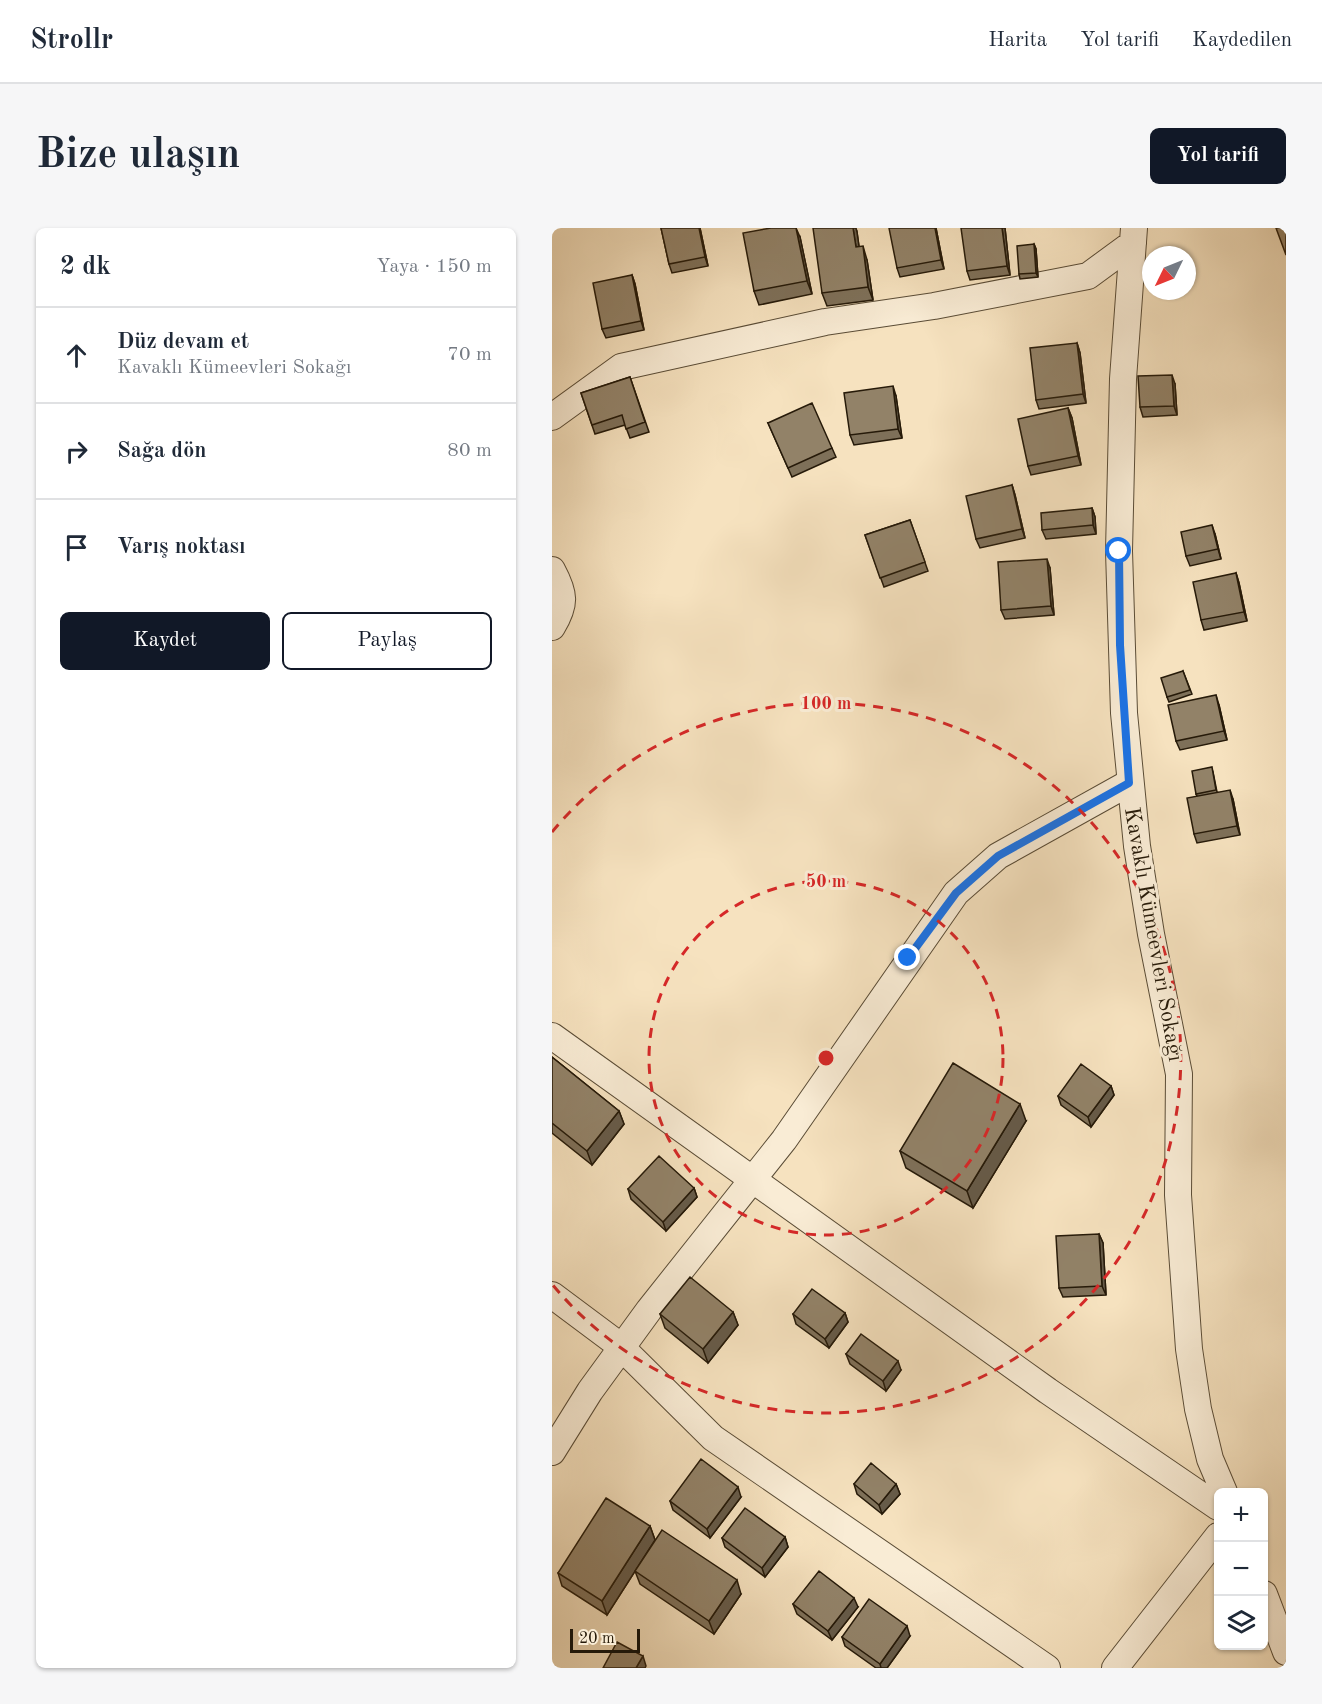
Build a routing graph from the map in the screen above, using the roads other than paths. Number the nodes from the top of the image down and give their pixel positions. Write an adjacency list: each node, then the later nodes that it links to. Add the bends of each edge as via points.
1 (1134, 235): 2 (street, via 1088,276 934,306 825,322 621,367); 5 (street, Kavaklı Kümeevleri Sokağı, via 1123,379 1119,551 1120,645)
2 (552, 417)
3 (552, 570): 4 (street, via 562,588 562,610)
4 (552, 627)
5 (1129, 783): 7 (street, via 998,856 956,893); 11 (street, Kavaklı Kümeevleri Sokağı, via 1151,934 1179,1074 1178,1195 1190,1349 1198,1409 1210,1459)
6 (552, 1036): 7 (street)
7 (754, 1178): 9 (street); 12 (street, via 1048,1391)
8 (552, 1295): 9 (street)
9 (622, 1348): 10 (street); 16 (street, via 713,1438)
10 (552, 1452)
11 (1222, 1488)
12 (1214, 1504)
13 (1214, 1541): 17 (street)
14 (1264, 1596): 15 (street)
15 (1286, 1652)
16 (1047, 1668)
17 (1114, 1668)

